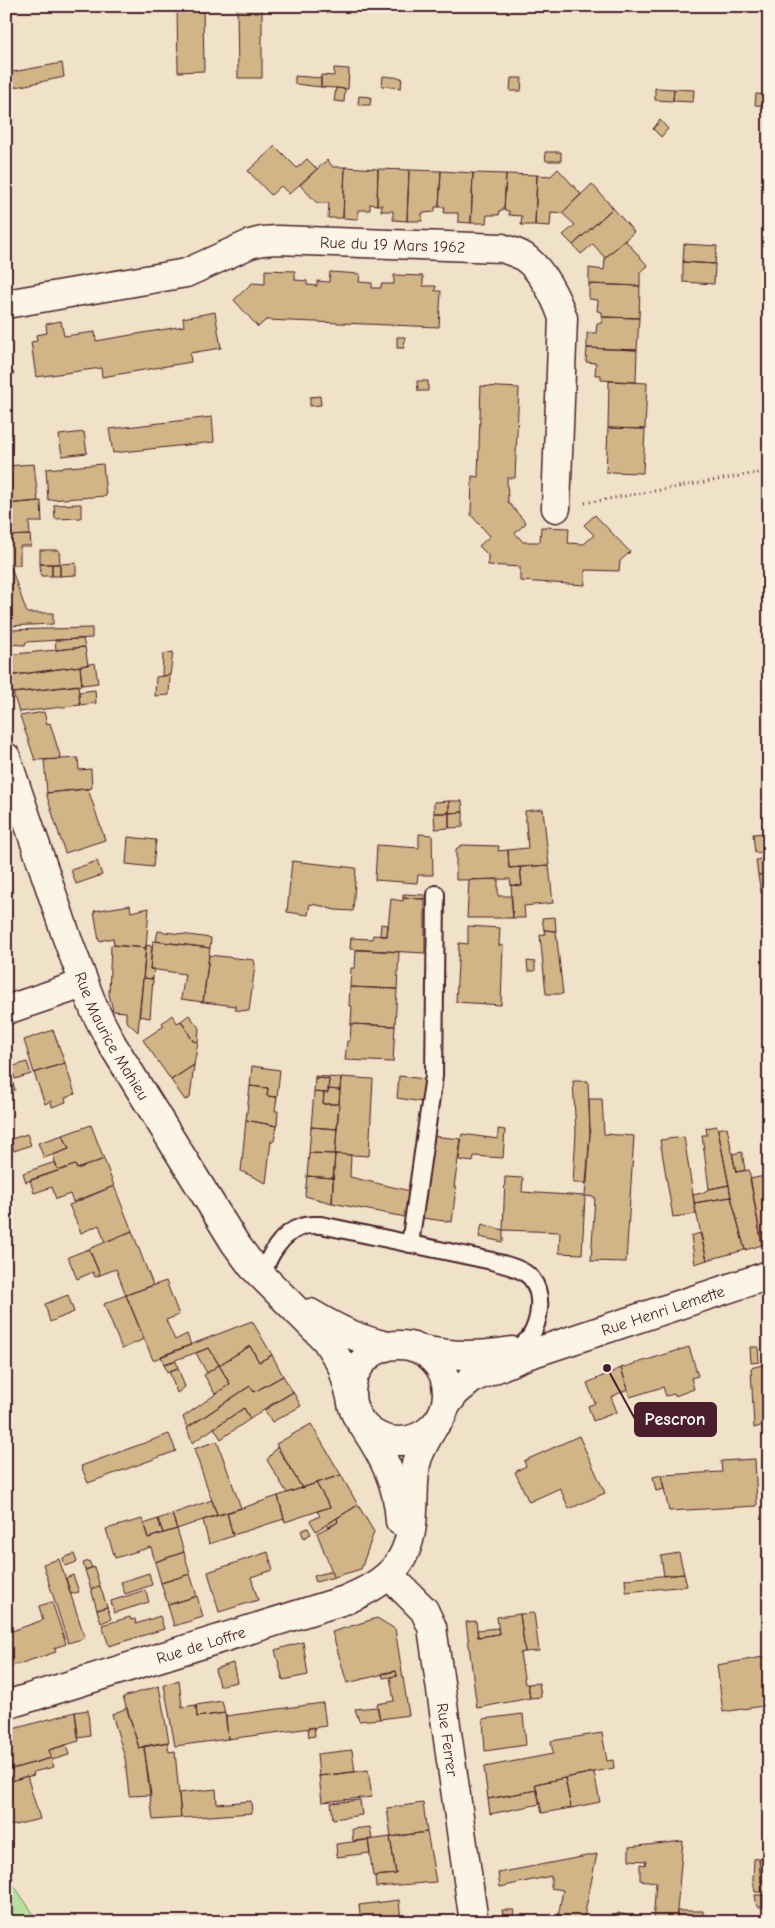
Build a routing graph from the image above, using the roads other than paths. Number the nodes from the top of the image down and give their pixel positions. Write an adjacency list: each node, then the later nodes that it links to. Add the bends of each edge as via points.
1 (6, 304): 2 (street, Rue du 19 Mars 1962, via 186,273 262,241 502,248 514,252 532,264 541,276 563,318)
2 (556, 508)
3 (6, 757): 5 (street, Rue Maurice Mahieu)
4 (436, 894): 7 (lane, via 434,1076)
5 (83, 984): 6 (street); 9 (street, Rue Maurice Mahieu, via 112,1044 225,1229)
6 (6, 1010)
7 (410, 1244): 9 (lane, via 321,1225 303,1226 291,1231 278,1244 265,1267); 13 (lane, via 492,1261 530,1277 537,1288 537,1322)
8 (769, 1275): 10 (street, Rue Henri Lemette)
9 (268, 1281): 11 (street, Rue Maurice Mahieu, via 343,1331); 14 (street, Rue Maurice Mahieu, via 331,1348 342,1366)
10 (557, 1344): 13 (street, Rue Henri Lemette); 15 (street, Rue Henri Lemette, via 473,1378 456,1392)
11 (387, 1346): 12 (street, via 405,1344); 14 (street, via 370,1354 357,1369)
12 (422, 1350): 13 (street, Rue Henri Lemette, via 457,1356); 15 (street, via 444,1373 448,1389)
13 (516, 1351)
14 (352, 1397): 16 (street)
15 (440, 1416): 16 (street, via 419,1436 402,1441 376,1435); 17 (street, Rue de Loffre, via 416,1462 411,1537)
16 (362, 1423): 17 (street, via 382,1453 397,1497 401,1538)
17 (389, 1575): 18 (street, Rue de Loffre, via 378,1585 345,1600); 19 (street, Rue Ferrer, via 424,1610 432,1627)
18 (6, 1705)
19 (474, 1922)

